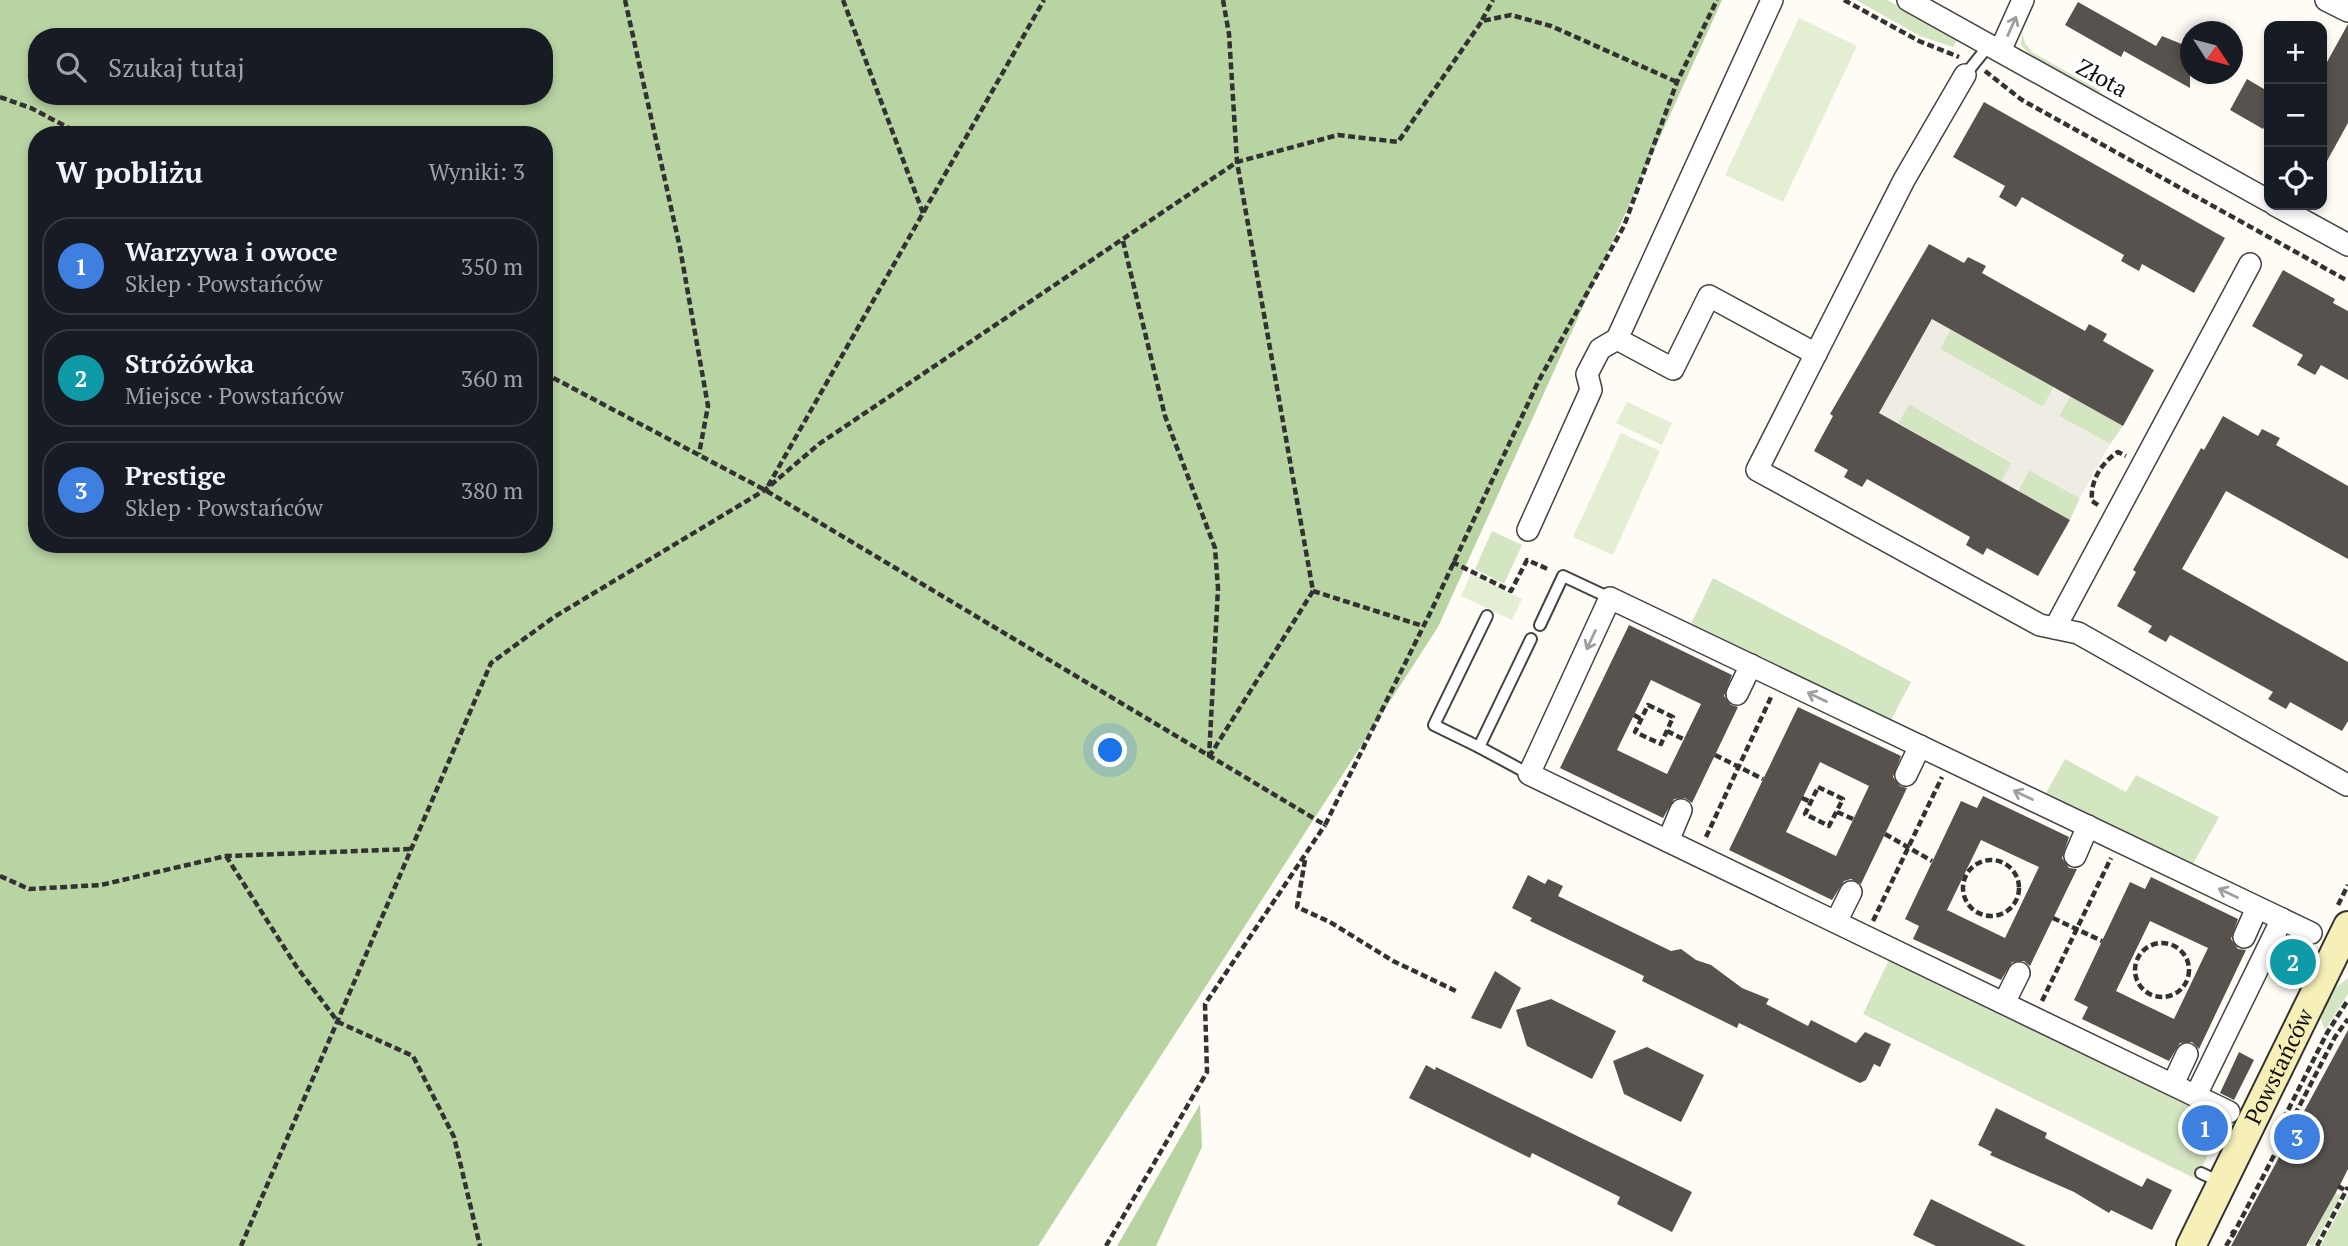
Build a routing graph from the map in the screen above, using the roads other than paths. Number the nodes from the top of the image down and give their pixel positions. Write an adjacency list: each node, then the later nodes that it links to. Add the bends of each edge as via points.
1 (1772, 0): 12 (street)
2 (1908, 0): 6 (street, Złota)
3 (2023, 0): 6 (street, one-way to 3)
4 (2326, 0): 5 (street)
5 (2348, 11)
6 (1994, 48): 7 (lane); 8 (street, Złota)
7 (1969, 69): 13 (street, via 1914,162)
8 (2264, 198)
9 (2285, 210): 10 (street)
10 (2348, 245)
11 (2250, 264): 18 (street)
12 (1617, 339): 13 (street, via 1673,369 1709,296); 14 (street, via 1600,349 1587,374 1591,390)
13 (1816, 354): 18 (street, via 1756,470 2040,625)
14 (1528, 530)
15 (1610, 597): 17 (lane, via 1563,576); 20 (street); 24 (street, one-way to 24)
16 (1487, 616): 23 (lane, via 1434,725)
17 (1540, 625)
18 (2055, 628): 26 (street, via 2078,633)
19 (1531, 639): 23 (lane)
20 (1751, 665): 21 (street); 22 (street, one-way to 20)
21 (1737, 694)
22 (1920, 746): 25 (street); 28 (street, one-way to 22)
23 (1479, 747): 24 (lane)
24 (1529, 774): 29 (street)
25 (1906, 775)
26 (2347, 785)
27 (1681, 810): 29 (street)
28 (2088, 826): 30 (street); 32 (street, one-way to 28)
29 (1668, 841): 34 (street)
30 (2075, 856)
31 (1851, 892): 34 (street)
32 (2258, 908): 33 (street); 35 (street)
33 (2282, 919): 36 (street); 41 (street)
34 (1836, 922): 38 (street)
35 (2244, 937)
36 (2333, 942): 42 (street, Powstańców)
37 (2019, 973): 38 (street)
38 (2004, 1003): 40 (street)
39 (2187, 1054): 40 (street)
40 (2173, 1084): 41 (street)
41 (2196, 1095): 42 (street)
42 (2240, 1117): 43 (street, Powstańców, via 2211,1178)
43 (2191, 1246)

